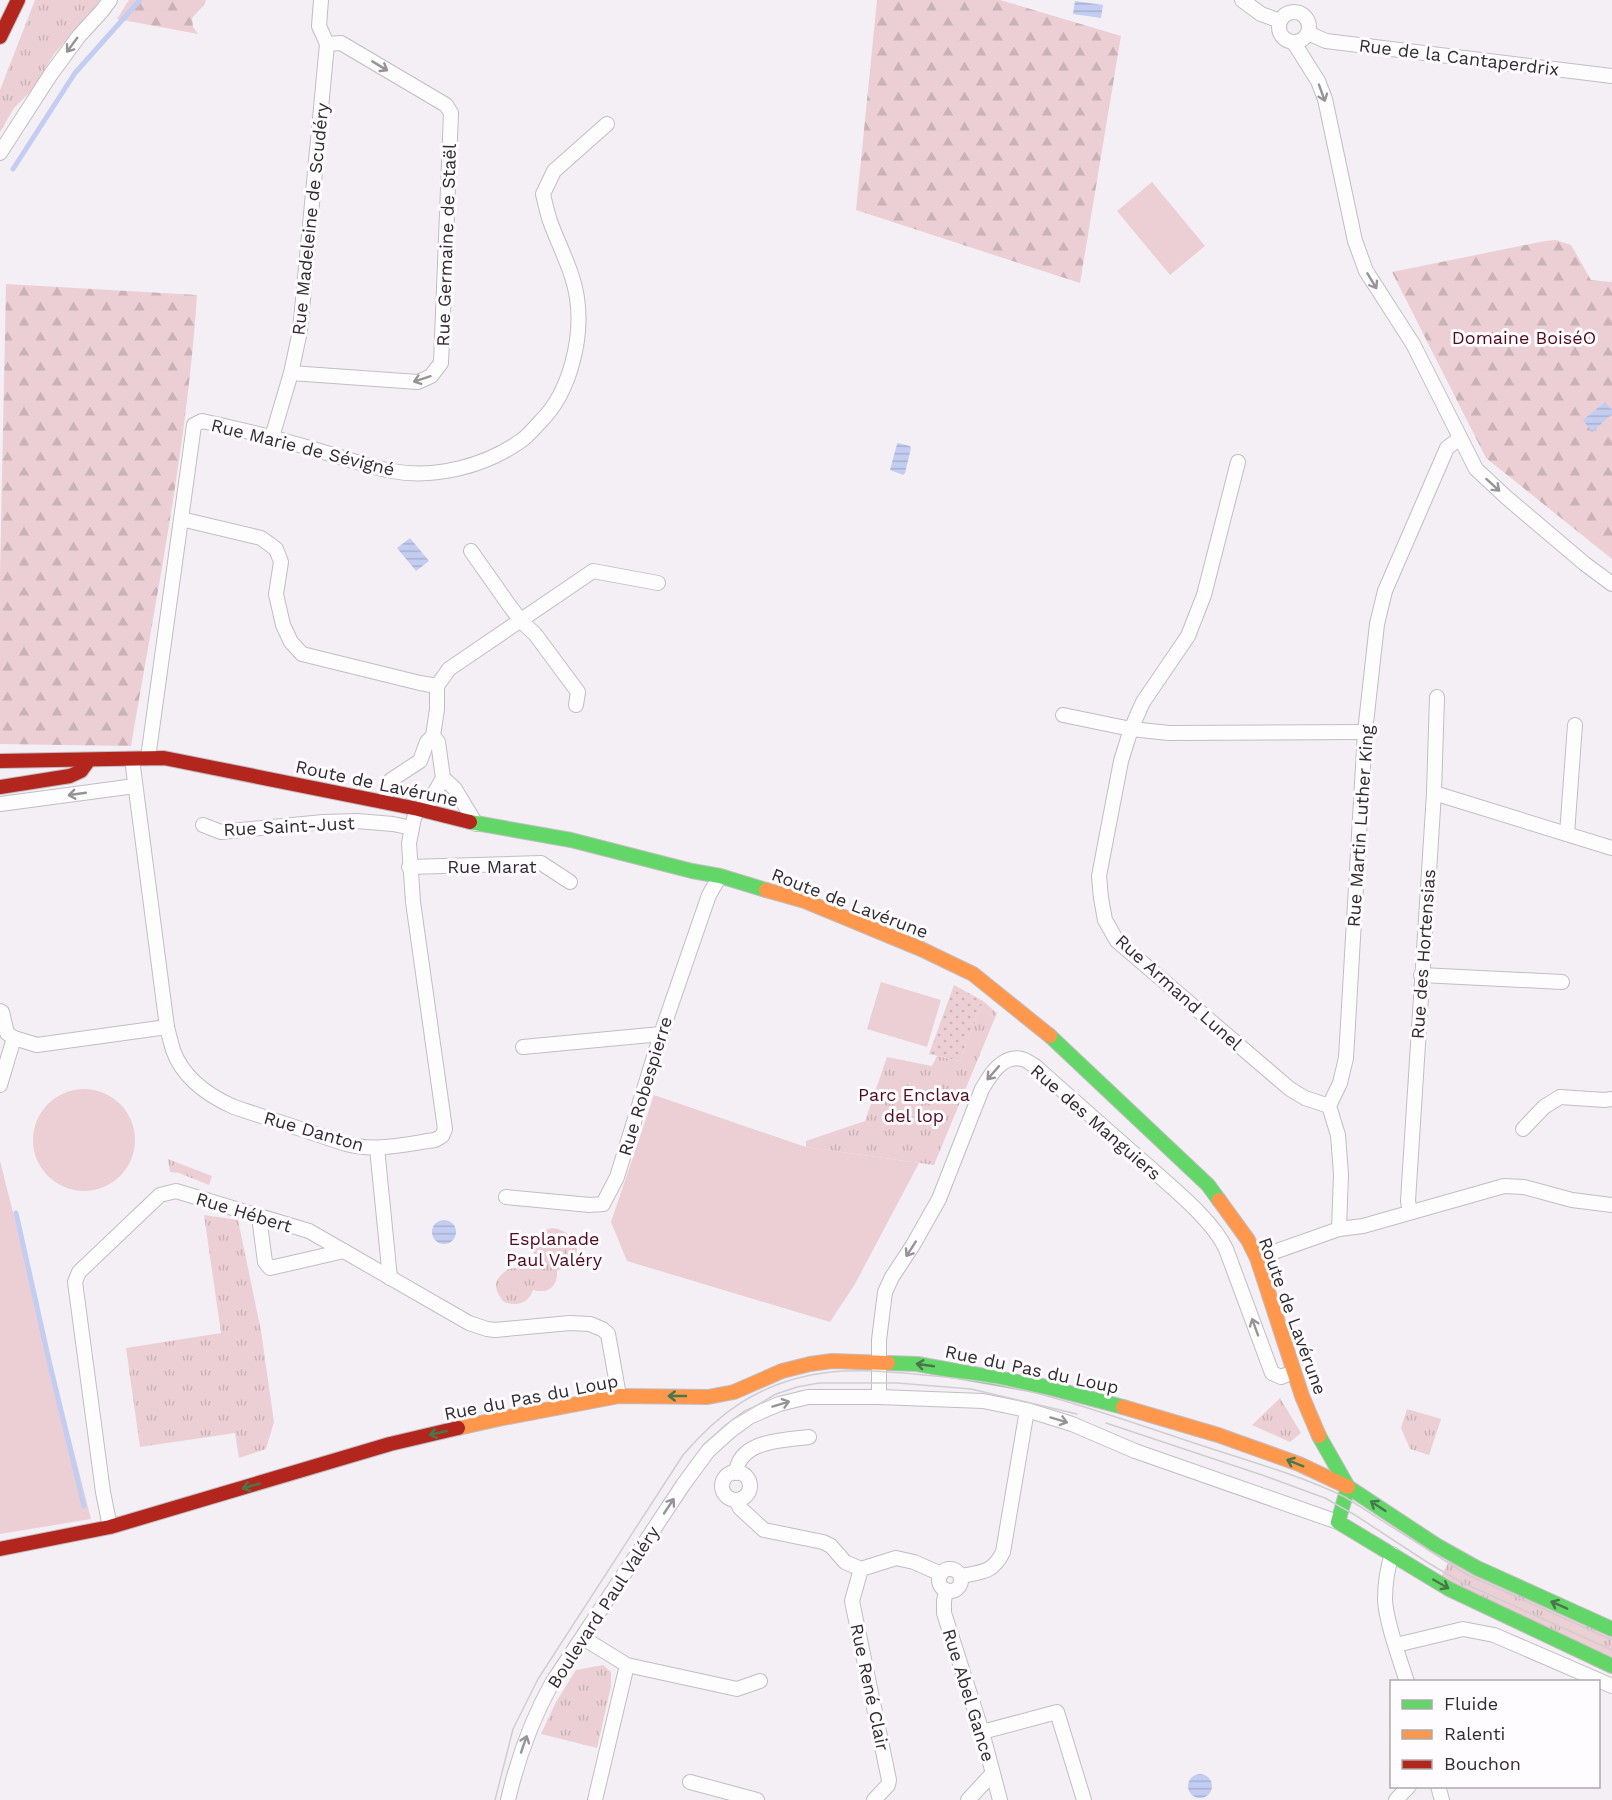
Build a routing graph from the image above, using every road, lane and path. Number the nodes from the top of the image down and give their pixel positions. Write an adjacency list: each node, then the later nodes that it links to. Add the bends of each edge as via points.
1 (18, 0): 8 (street)
2 (110, 0): 13 (street, one-way to 13, via 51,74)
3 (321, 0): 10 (street, Rue Madeleine de Scudéry, via 319,26)
4 (1242, 0): 6 (street, via 1261,14)
5 (1301, 6): 6 (street); 7 (street, via 1309,24)
6 (1280, 21): 9 (street, via 1281,36)
7 (1308, 33): 9 (street); 11 (street, Rue de la Cantaperdrix, via 1326,41)
8 (0, 37)
9 (1294, 43): 16 (street, one-way to 16, via 1325,99 1355,241 1366,271 1413,344)
10 (327, 44): 14 (street, Rue Madeleine de Scudéry, via 300,330); 14 (street, Rue Germaine de Staël, one-way to 14, via 341,43 446,105 451,113 441,363 431,376 418,382)
11 (1612, 76)
12 (607, 124): 15 (street, Rue Marie de Sévigné, via 554,171 543,194 570,271 577,298 578,327 568,377 558,401 522,439 475,463 416,473 392,471)
13 (0, 153)
14 (291, 373): 15 (street, Rue Madeleine de Scudéry)
15 (272, 437): 18 (street, Rue Marie de Sévigné, via 202,421 194,425)
16 (1460, 438): 21 (street, one-way to 21, via 1476,469 1486,479); 29 (street, Rue Martin Luther King, via 1447,448 1385,591 1377,624)
17 (1238, 462): 28 (street, Rue Armand Lunel, via 1204,595 1188,636 1143,702)
18 (182, 519): 23 (street, via 261,538 276,549 280,562 276,594 283,626 302,654); 31 (street, Rue Marie de Sévigné)
19 (471, 551): 22 (street)
20 (658, 584): 22 (street, via 593,571)
21 (1612, 585)
22 (521, 621): 23 (street, via 449,669); 25 (street, via 578,692)
23 (437, 686): 30 (street)
24 (1437, 697): 38 (street, Rue des Hortensias)
25 (576, 705)
26 (1063, 715): 28 (street)
27 (1575, 725): 45 (street)
28 (1131, 729): 29 (street, via 1169,734); 59 (street, Rue Armand Lunel, via 1099,876 1105,920 1117,941 1290,1089)
29 (1365, 732): 59 (street, Rue Martin Luther King, via 1346,1058)
30 (433, 736): 35 (street, via 438,742); 39 (street, via 420,761 391,780)
31 (148, 758): 32 (street, Route de Lavérune); 39 (street, Route de Lavérune)
32 (132, 759): 33 (street, Route de Lavérune); 36 (street, Rue Danton)
33 (88, 760): 34 (street, Route de Lavérune); 37 (street, via 81,771 70,776)
34 (0, 761)
35 (443, 778): 41 (street, via 429,803); 42 (street)
36 (135, 786): 40 (street, one-way to 40); 53 (street, Rue Danton)
37 (0, 787)
38 (1434, 792): 45 (street); 50 (street, Rue des Hortensias)
39 (385, 802): 41 (street, Route de Lavérune)
40 (0, 804)
41 (418, 809): 42 (street, Route de Lavérune); 44 (street, Rue Danton)
42 (476, 824): 48 (street, Route de Lavérune, via 571,840)
43 (203, 825): 44 (street, Rue Saint-Just, via 221,832 334,822)
44 (412, 828): 47 (street, Rue Danton)
45 (1567, 834): 46 (street)
46 (1612, 848)
47 (409, 867): 49 (street, Rue Marat, via 541,863); 61 (street, Rue Danton, via 445,1129 435,1140)
48 (720, 876): 54 (street, Rue Robespierre, via 709,895); 68 (street, Route de Lavérune, via 805,901 972,974 1064,1047 1208,1185)
49 (570, 882)
50 (1421, 975): 51 (street); 64 (street, Rue des Hortensias)
51 (1562, 982)
52 (0, 1011): 55 (street, via 7,1033)
53 (167, 1027): 55 (street, via 37,1045); 61 (street, Rue Danton, via 174,1052 188,1075 223,1102 346,1144)
54 (661, 1034): 56 (street); 62 (street, Rue Robespierre, via 617,1177 603,1204)
55 (14, 1038): 57 (street)
56 (523, 1047)
57 (0, 1085)
58 (1612, 1099): 60 (street, via 1560,1097)
59 (1329, 1106): 66 (street, via 1338,1135)
60 (1523, 1129)
61 (377, 1148): 69 (street)
62 (506, 1197)
63 (1612, 1205): 64 (street, via 1572,1200 1524,1186 1504,1186)
64 (1410, 1212): 66 (street)
65 (259, 1217): 67 (street, Rue Hébert, via 309,1231); 67 (street, via 265,1262 270,1268); 80 (street, Rue Hébert, via 176,1191 167,1192 79,1272 75,1282)
66 (1339, 1229): 68 (street)
67 (344, 1251): 69 (street, Rue Hébert)
68 (1257, 1258): 71 (street, Route de Lavérune)
69 (390, 1278): 72 (street, Rue Hébert, via 469,1323 487,1329 570,1323 602,1329 608,1334)
70 (879, 1362): 71 (street, Rue des Manguiers, one-way to 70, via 1272,1373 1226,1249 1212,1228 1035,1066 1013,1058 991,1073 982,1089 939,1198 885,1292); 72 (street, Rue du Pas du Loup, one-way to 72, via 810,1364 734,1392 708,1396); 73 (street, Rue des Manguiers); 77 (street, Rue du Pas du Loup, one-way to 70, via 1229,1438 1119,1406 984,1375)
71 (1287, 1375): 77 (street, Route de Lavérune)
72 (619, 1396): 80 (street, Rue du Pas du Loup, one-way to 80, via 390,1444)
73 (879, 1397): 74 (street, via 983,1401); 88 (street, Boulevard Paul Valéry, one-way to 73, via 693,1472 730,1431 762,1410 807,1397)
74 (1027, 1410): 79 (street, one-way to 79); 85 (street, via 1003,1552 998,1563 988,1570)
75 (808, 1437): 76 (street, via 766,1443 748,1451)
76 (736, 1473): 78 (street, via 747,1478 750,1486 747,1495); 78 (street, via 727,1476 722,1484 724,1493)
77 (1348, 1487): 79 (street); 81 (street, Route de Lavérune, one-way to 77)
78 (736, 1500): 83 (street, via 764,1530 823,1542 845,1562)
79 (1338, 1522): 81 (street, Route de Lavérune)
80 (110, 1527): 82 (street, Rue du Pas du Loup)
81 (1400, 1539): 87 (street, Route de Lavérune, one-way to 81, via 1477,1568 1436,1545); 89 (street, via 1388,1566 1385,1601); 91 (street, Route de Lavérune, one-way to 91, via 1449,1589)
82 (0, 1548)
83 (861, 1569): 84 (street, via 896,1558); 102 (street, Rue René Clair, via 852,1601 889,1780)
84 (941, 1574): 85 (street, via 954,1569); 86 (street, Rue Abel Gance, via 940,1583)
85 (961, 1576): 86 (street, via 960,1586)
86 (946, 1590): 95 (street, Rue Abel Gance, via 944,1613)
87 (1612, 1629)
88 (583, 1638): 90 (street); 99 (street, Boulevard Paul Valéry, one-way to 88, via 531,1722)
89 (1396, 1645): 92 (street); 93 (street, via 1463,1629 1494,1635)
90 (627, 1665): 94 (street, via 737,1689); 100 (street)
91 (1612, 1665)
92 (1406, 1680)
93 (1598, 1680)
94 (760, 1681)
95 (982, 1732): 96 (street, Rue Abel Gance); 105 (street, via 1057,1712)
96 (992, 1774): 103 (street); 104 (street, Rue Abel Gance)
97 (690, 1782): 101 (street)
98 (1407, 1788): 106 (street)
99 (508, 1800)
100 (595, 1800)
101 (757, 1800)
102 (874, 1800)
103 (968, 1800)
104 (1000, 1800)
105 (1084, 1800)
106 (1396, 1800)

